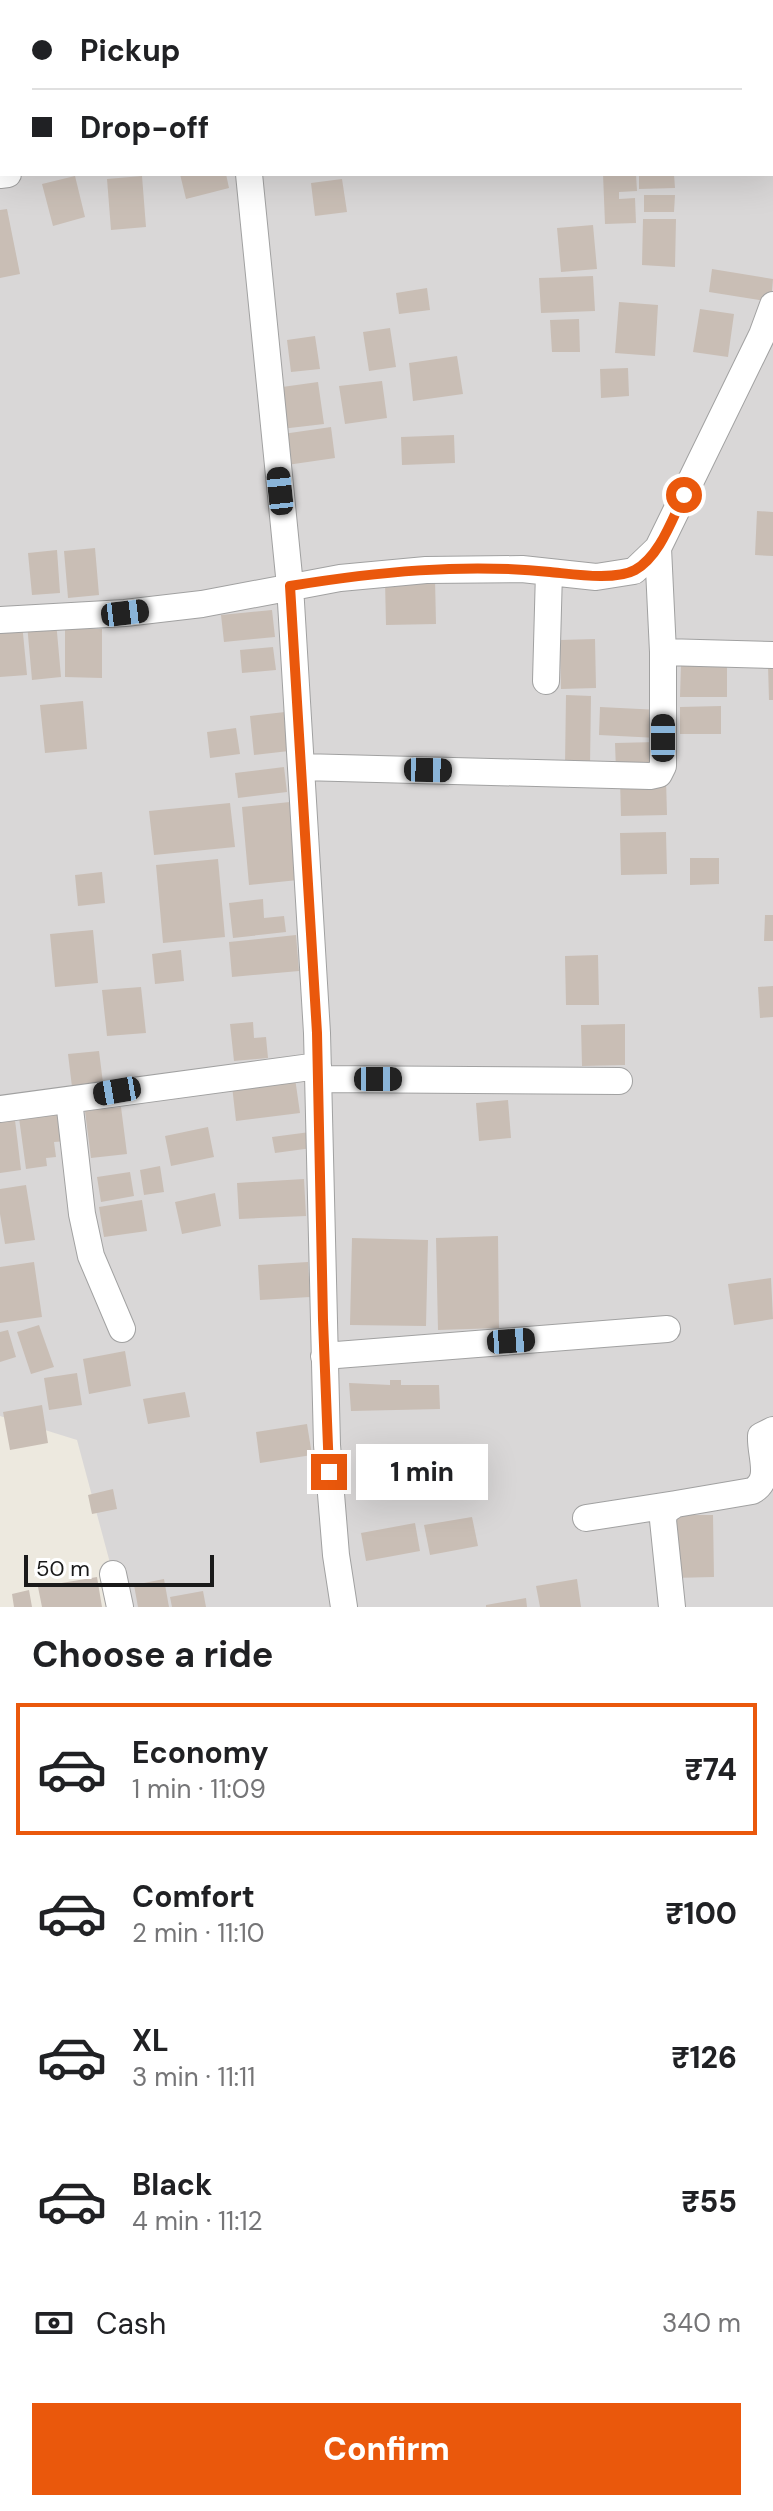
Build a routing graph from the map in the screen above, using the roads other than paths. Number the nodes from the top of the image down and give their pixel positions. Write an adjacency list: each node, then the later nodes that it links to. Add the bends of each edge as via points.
1 (249, 176): 5 (street)
2 (773, 305): 3 (street)
3 (658, 548): 4 (street, via 634,571 596,577); 7 (street)
4 (549, 572): 5 (street, via 426,570); 9 (street)
5 (290, 586): 6 (street, via 202,604); 10 (street)
6 (0, 620)
7 (663, 652): 8 (street); 10 (street, via 659,774)
8 (773, 655)
9 (546, 681)
10 (301, 767): 11 (street)
11 (318, 1072): 12 (street); 13 (street, via 193,1081); 17 (street)
12 (619, 1081)
13 (69, 1100): 14 (street); 15 (street, via 91,1256)
14 (0, 1109)
15 (122, 1329)
16 (667, 1329): 17 (street)
17 (324, 1356): 23 (street, via 328,1461)
18 (773, 1430): 19 (street, via 761,1436 766,1476 761,1488)
19 (676, 1504): 20 (street); 24 (street, via 665,1511 663,1520)
20 (586, 1518)
21 (113, 1574): 22 (street)
22 (120, 1607)
23 (344, 1607)
24 (672, 1607)

